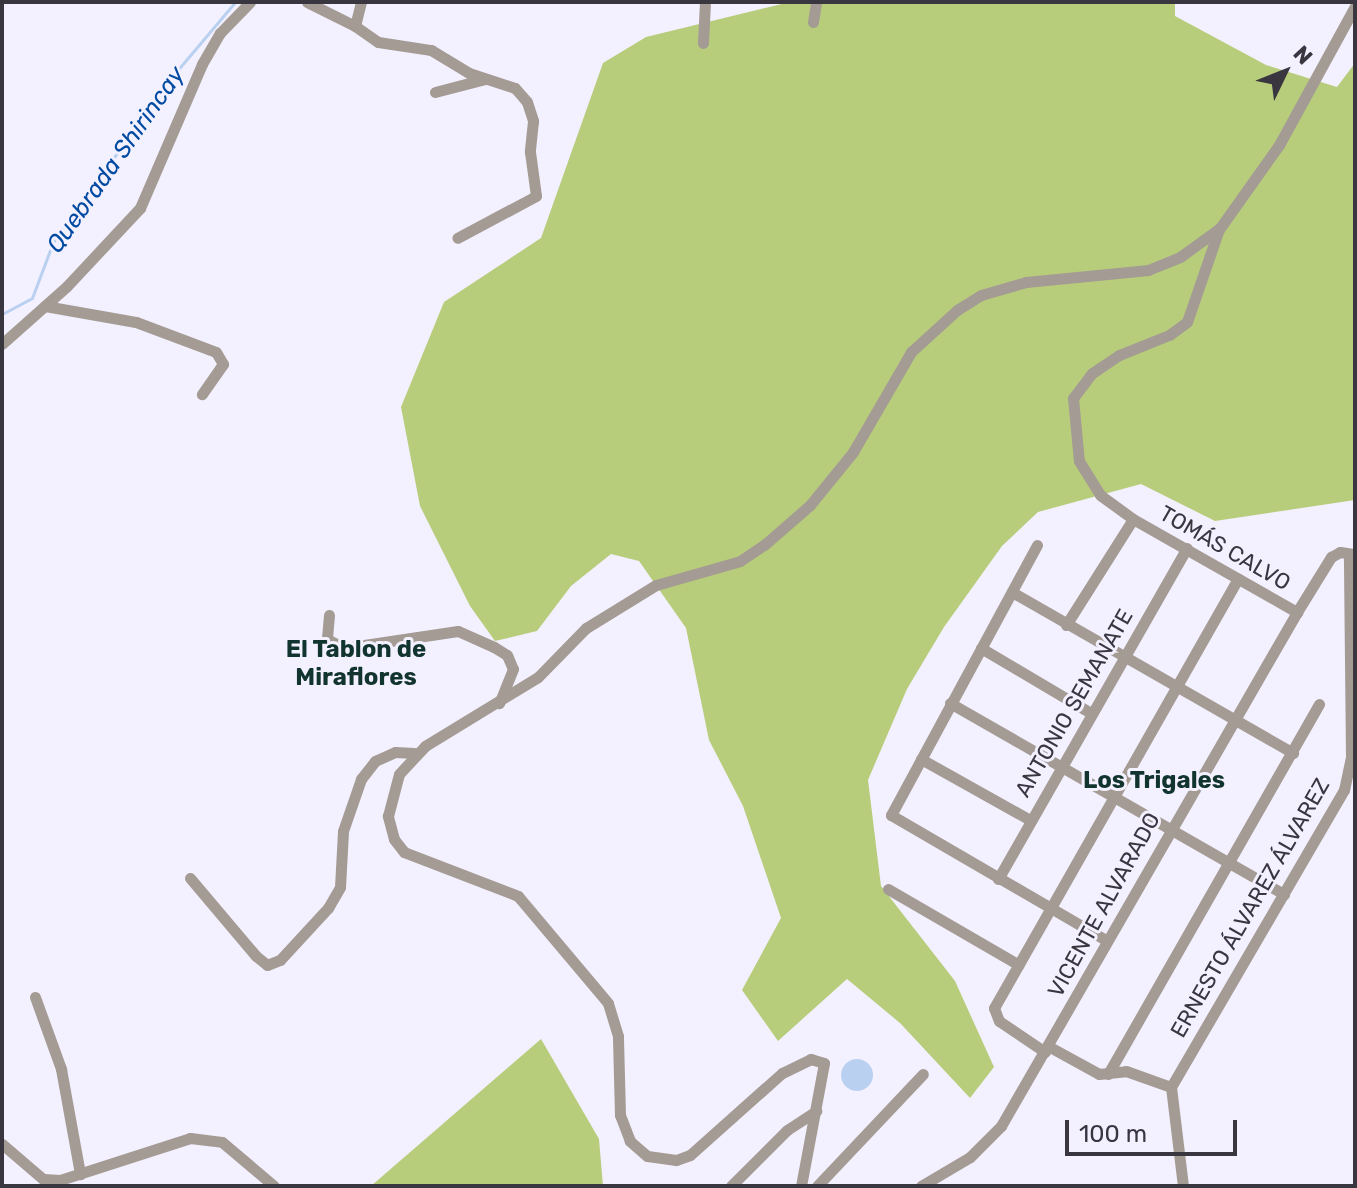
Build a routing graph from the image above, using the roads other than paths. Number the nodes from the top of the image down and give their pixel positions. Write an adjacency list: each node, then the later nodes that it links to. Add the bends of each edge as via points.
1 (250, 2): 14 (street, via 220,33 202,64 140,208)
2 (307, 2): 8 (street)
3 (361, 2): 8 (street)
4 (705, 2): 9 (street)
5 (816, 2): 7 (street)
6 (1355, 6): 12 (street, via 1279,145)
7 (813, 22)
8 (355, 26): 10 (street, via 378,42 419,45)
9 (703, 43)
10 (485, 78): 11 (street); 13 (street, via 515,88 527,102 538,188 526,203)
11 (435, 92)
12 (1220, 228): 17 (street, TOMÁS CALVO, via 1187,322 1119,355 1092,373 1073,398 1079,461 1100,495); 33 (street, via 1180,257 1148,270 1026,282 981,295 957,310 911,352 853,452 792,521 740,561 656,585 586,628 538,677)
13 (457, 238)
14 (45, 306): 15 (street); 16 (street, via 136,322 216,352 223,364)
15 (2, 344)
16 (202, 394)
17 (1133, 519): 19 (street, TOMÁS CALVO); 26 (street)
18 (1037, 545): 22 (street)
19 (1187, 548): 21 (street, TOMÁS CALVO); 28 (street, ANTONIO SEMANATE)
20 (1352, 554): 23 (street, VICENTE ALVARADO, via 1331,557); 25 (street, ERNESTO ÁLVAREZ ÁLVAREZ)
21 (1238, 579): 23 (street, TOMÁS CALVO); 30 (street)
22 (1012, 592): 26 (street); 27 (street)
23 (1297, 612): 35 (street, VICENTE ALVARADO)
24 (329, 615): 33 (street, via 327,639 344,648 458,631 494,647 507,655 513,669)
25 (1354, 620): 29 (street, ERNESTO ÁLVAREZ ÁLVAREZ)
26 (1066, 625): 28 (street)
27 (981, 648): 31 (street); 34 (street)
28 (1121, 658): 30 (street); 34 (street, ANTONIO SEMANATE)
29 (1352, 681): 38 (street, ERNESTO ÁLVAREZ ÁLVAREZ)
30 (1176, 690): 35 (street); 41 (street)
31 (950, 703): 39 (street); 40 (street)
32 (1319, 704): 37 (street)
33 (497, 707): 36 (street)
34 (1091, 713): 40 (street, ANTONIO SEMANATE)
35 (1234, 721): 37 (street); 43 (street, VICENTE ALVARADO)
36 (414, 753): 45 (street, via 395,752 375,761 361,779 343,831 340,887 328,908 280,960 267,965 256,956); 57 (street, via 391,794 394,839 414,859 518,896 596,987 608,1003 618,1036 620,1115 630,1141 647,1156 676,1160 690,1155 782,1073 811,1059 826,1069)
37 (1293, 753): 44 (street)
38 (1353, 756): 48 (street, ERNESTO ÁLVAREZ ÁLVAREZ, via 1344,790)
39 (921, 759): 42 (street); 46 (street, via 891,815)
40 (1060, 767): 41 (street); 42 (street, ANTONIO SEMANATE)
41 (1116, 797): 43 (street); 49 (street)
42 (1030, 820): 46 (street, ANTONIO SEMANATE)
43 (1170, 830): 44 (street); 50 (street, VICENTE ALVARADO)
44 (1229, 864): 48 (street); 55 (street)
45 (190, 878)
46 (998, 879): 49 (street)
47 (888, 889): 51 (street)
48 (1284, 894): 56 (street, ERNESTO ÁLVAREZ ÁLVAREZ)
49 (1050, 910): 50 (street); 51 (street)
50 (1106, 940): 53 (street, VICENTE ALVARADO)
51 (1019, 965): 53 (street, via 993,1015)
52 (35, 997): 61 (street, via 61,1069)
53 (1046, 1049): 55 (street); 67 (street, VICENTE ALVARADO, via 1001,1126 970,1157)
54 (923, 1074): 66 (street)
55 (1108, 1074): 56 (street, via 1126,1071)
56 (1171, 1087): 68 (street)
57 (816, 1111): 58 (street); 60 (street)
58 (787, 1130): 60 (street, via 799,1132); 64 (street)
59 (2, 1144): 62 (street)
60 (807, 1144): 65 (street)
61 (80, 1174): 62 (street); 63 (street, via 190,1138 222,1142)
62 (40, 1183)
63 (274, 1186)
64 (731, 1186)
65 (801, 1186)
66 (817, 1186)
67 (921, 1186)
68 (1183, 1186)

